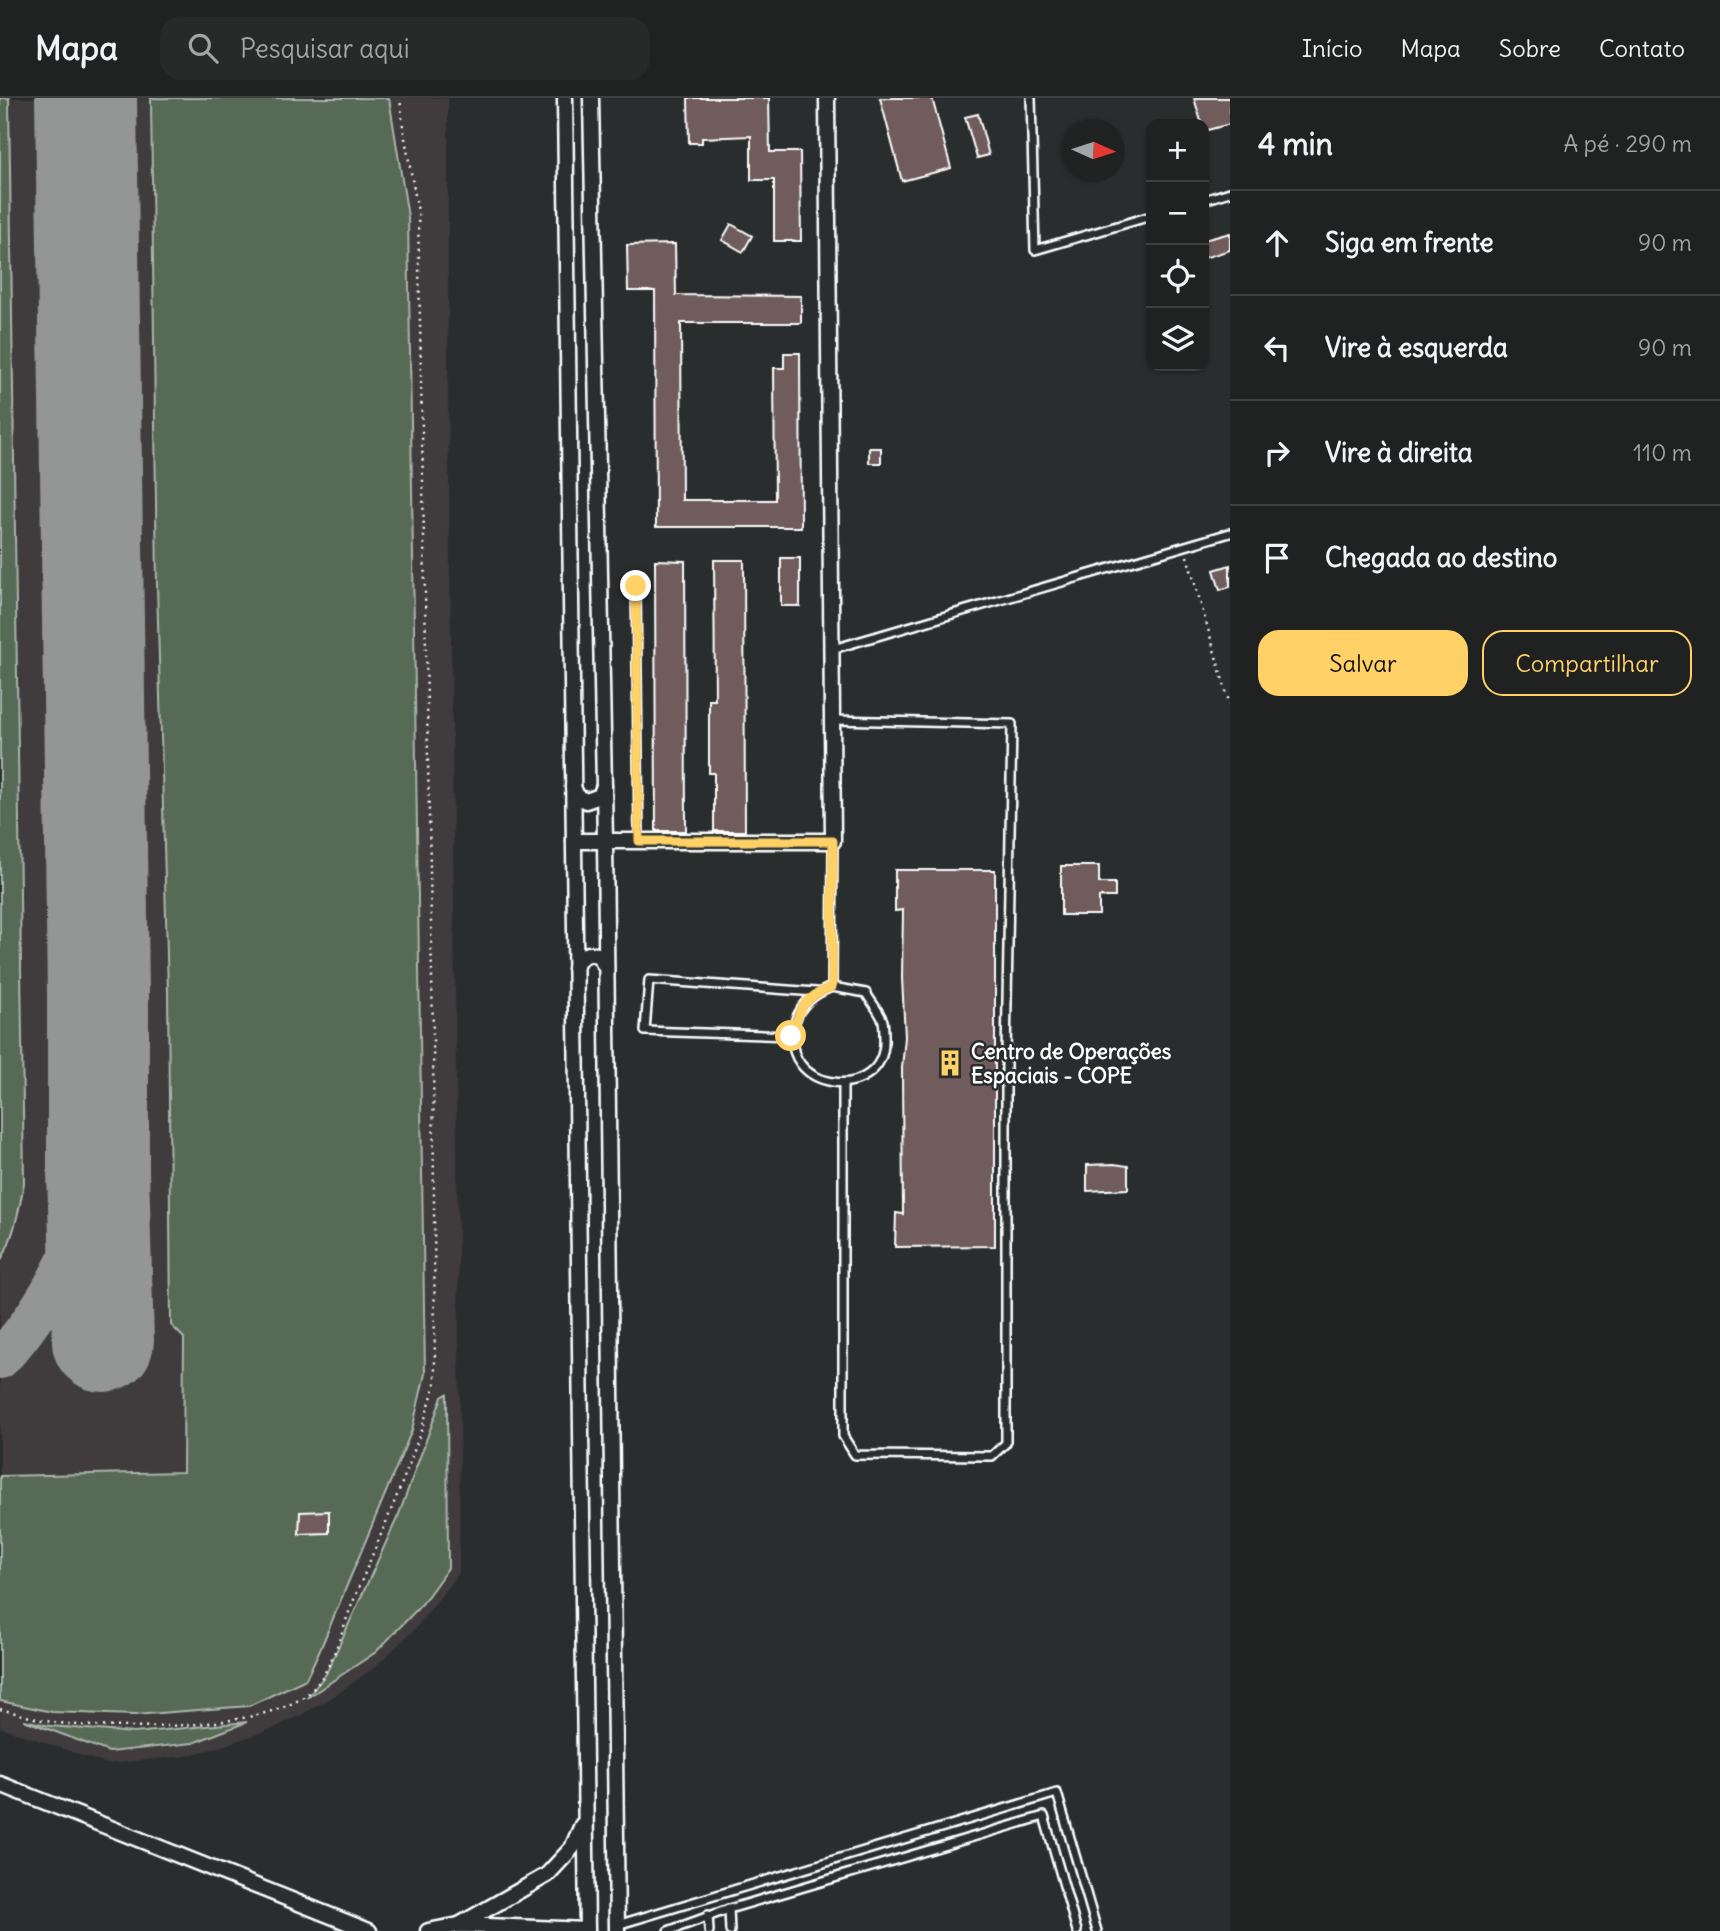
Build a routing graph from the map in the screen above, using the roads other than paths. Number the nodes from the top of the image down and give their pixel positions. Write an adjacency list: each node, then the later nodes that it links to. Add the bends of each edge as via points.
1 (565, 98): 13 (street)
2 (592, 98): 12 (street)
3 (827, 98): 10 (street)
4 (1031, 98): 7 (lane, via 1035,250)
5 (1230, 192): 6 (lane)
6 (1209, 198)
7 (1146, 217)
8 (1230, 533): 10 (lane)
9 (636, 586): 16 (lane)
10 (833, 649): 11 (street)
11 (833, 720): 17 (street); 23 (lane, via 1012,724 1006,1443 992,1457 855,1455 843,1436)
12 (604, 786): 13 (street, via 600,796 586,801); 15 (street)
13 (573, 787): 14 (street)
14 (574, 841): 15 (street); 19 (street)
15 (605, 841): 16 (street); 18 (street)
16 (639, 841): 17 (street)
17 (833, 841): 20 (lane)
18 (606, 967): 19 (street, via 598,955 588,954); 29 (street)
19 (575, 968): 25 (street)
20 (832, 987): 21 (lane); 23 (lane, via 866,993 883,1021 885,1052 869,1075)
21 (816, 992): 22 (lane, via 798,1013); 22 (lane, via 649,980 645,1031)
22 (791, 1036): 23 (lane, via 800,1064 820,1080)
23 (843, 1083)
24 (0, 1784): 31 (street)
25 (585, 1817): 28 (street, via 572,1848 547,1875); 30 (street)
26 (729, 1909): 27 (lane); 35 (lane); 36 (lane, via 1044,1816)
27 (708, 1915): 33 (lane); 34 (lane)
28 (458, 1925): 30 (street); 32 (street)
29 (617, 1928): 37 (lane, via 1057,1793)
30 (587, 1930)
31 (369, 1931)
32 (428, 1931)
33 (668, 1931)
34 (709, 1931)
35 (730, 1931)
36 (1077, 1931)
37 (1097, 1931)

